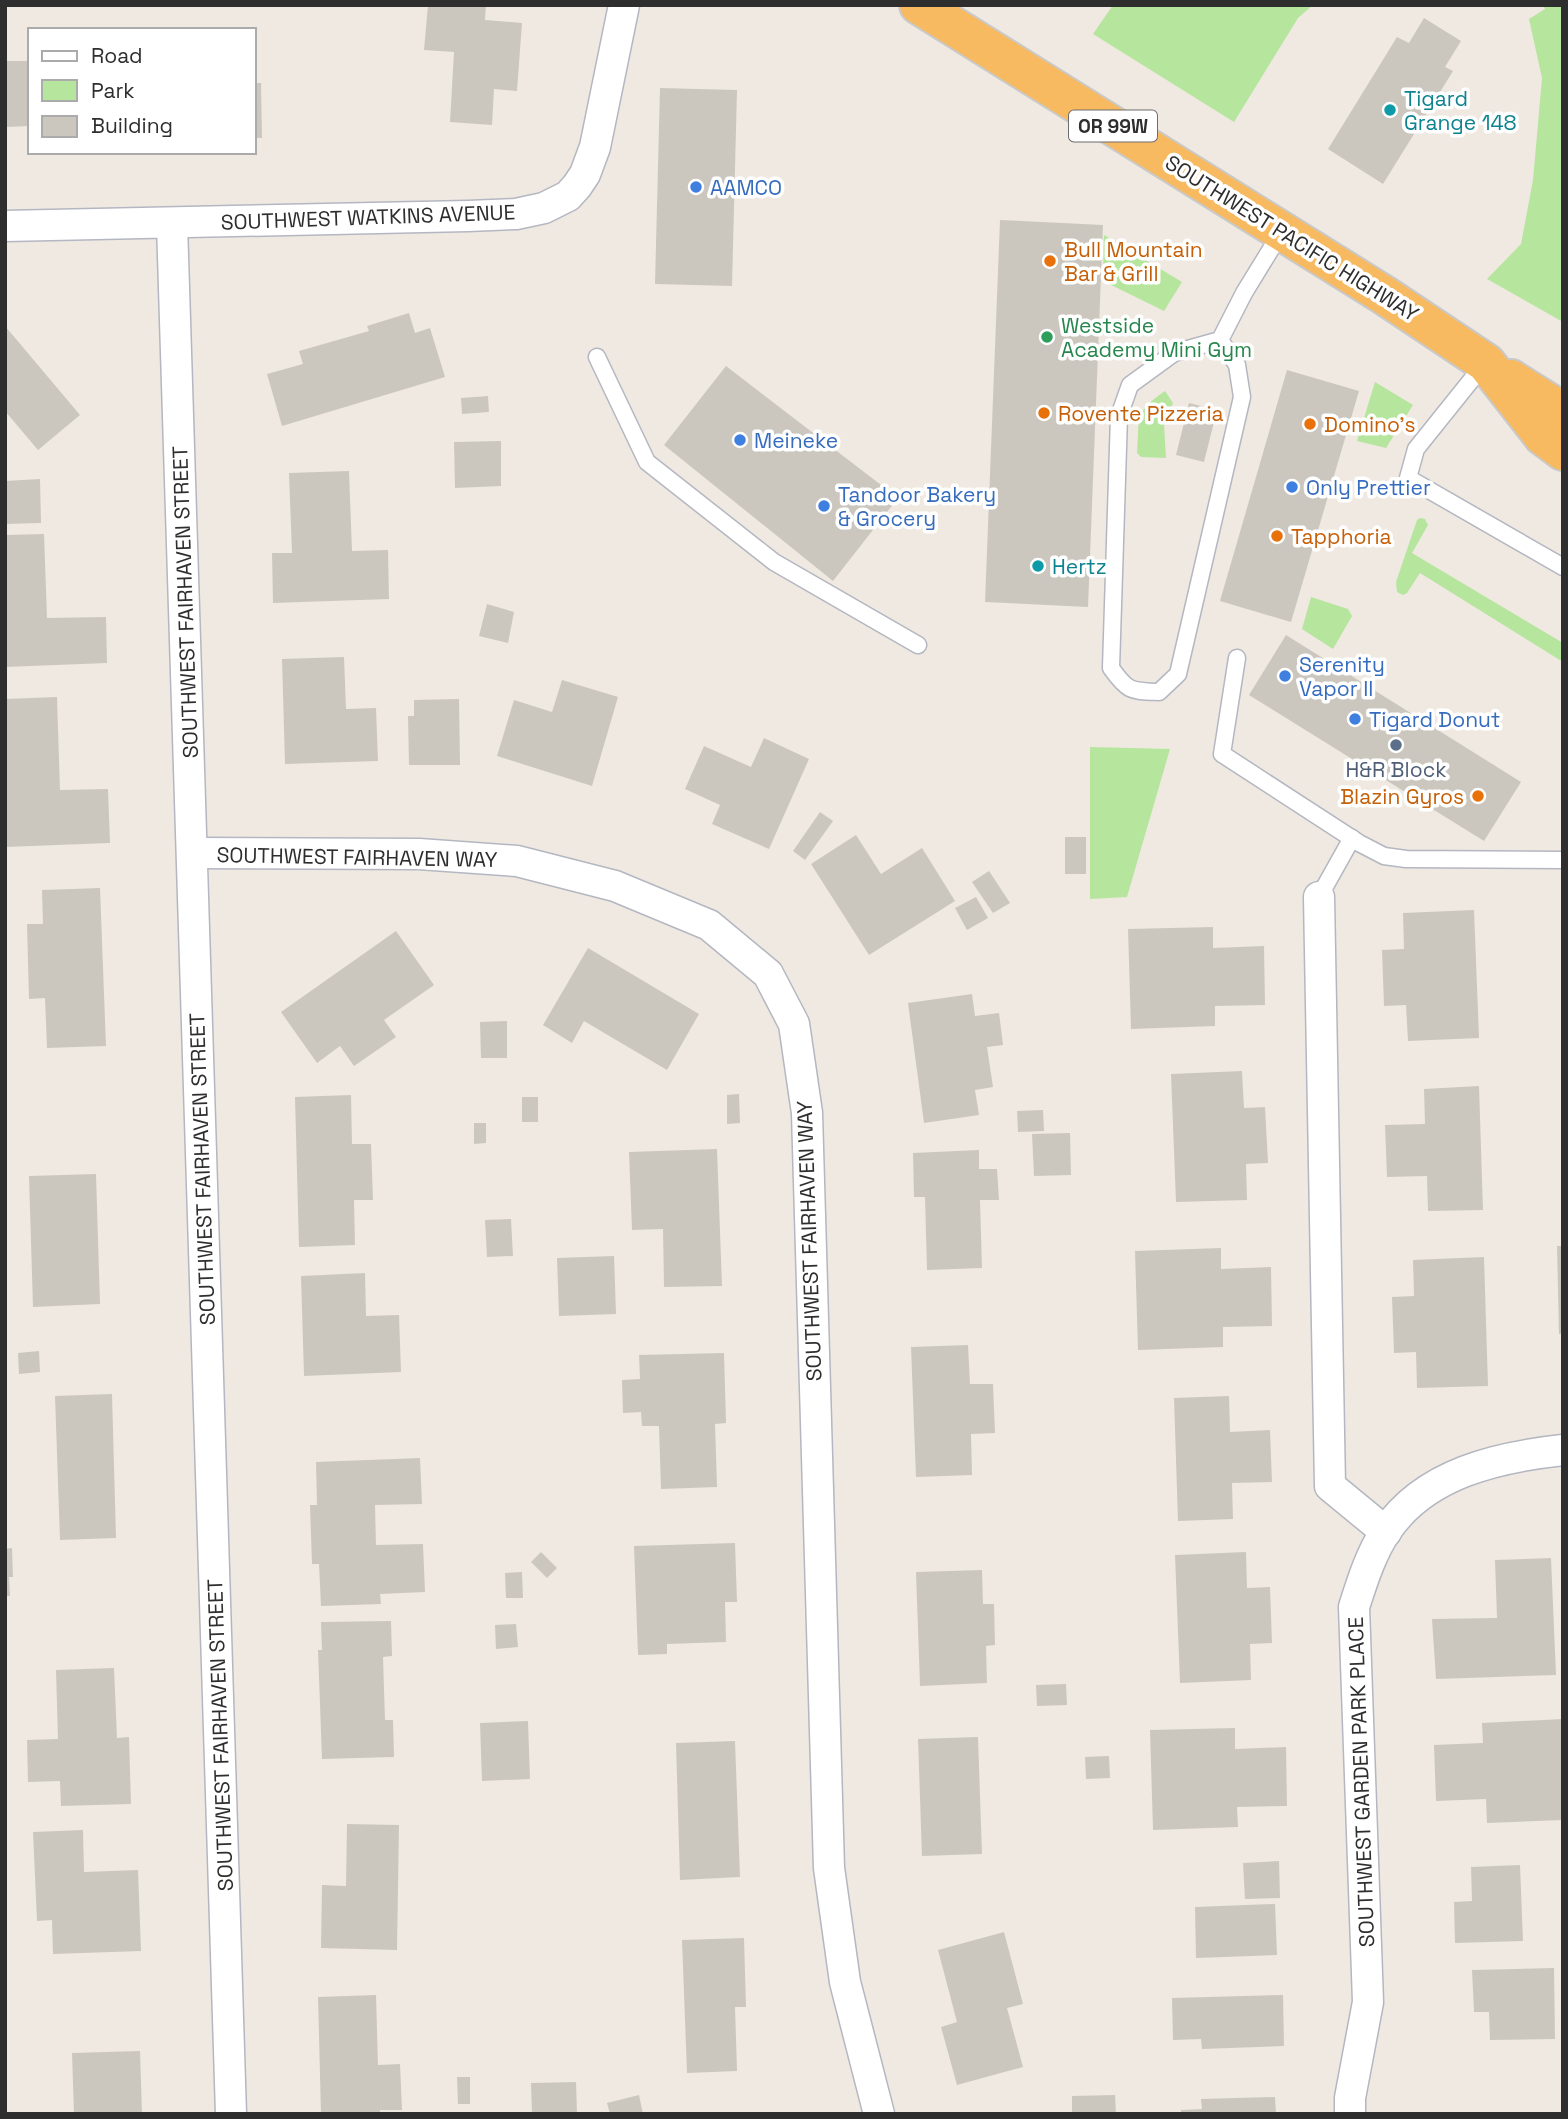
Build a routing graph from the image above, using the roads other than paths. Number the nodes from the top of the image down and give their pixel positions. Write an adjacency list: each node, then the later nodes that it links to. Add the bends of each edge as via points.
1 (624, 5): 3 (street, SOUTHWEST WATKINS AVENUE, via 595,147 577,186 558,203 516,214)
2 (919, 5): 5 (highway, SOUTHWEST PACIFIC HIGHWAY / OR 99W)
3 (172, 223): 4 (street, SOUTHWEST WATKINS AVENUE); 16 (street, SOUTHWEST FAIRHAVEN STREET)
4 (5, 226)
5 (1282, 231): 6 (lane); 8 (highway, SOUTHWEST PACIFIC HIGHWAY / OR 99W)
6 (1220, 340): 6 (lane, via 1174,353 1130,385 1119,416 1111,668 1123,686 1139,692 1159,692 1178,674 1242,397 1237,365)
7 (597, 358): 13 (lane, via 647,462 774,562)
8 (1486, 363): 9 (highway, SOUTHWEST PACIFIC HIGHWAY / OR 99W); 10 (highway); 11 (highway, SOUTHWEST PACIFIC HIGHWAY / OR 99W, via 1543,436); 12 (lane, via 1416,449 1408,478)
9 (1563, 379)
10 (1563, 412)
11 (1563, 450)
12 (1563, 567)
13 (918, 645)
14 (1237, 658): 15 (lane, via 1222,754)
15 (1352, 838): 17 (lane, via 1384,856 1406,859); 18 (lane)
16 (193, 853): 21 (street, SOUTHWEST FAIRHAVEN STREET); 22 (street, SOUTHWEST FAIRHAVEN WAY, via 419,854 517,861 615,886 709,925 768,974 793,1024 807,1113 829,1868 845,1982)
17 (1563, 860)
18 (1318, 897): 20 (street, via 1330,1486)
19 (1563, 1450): 20 (street, SOUTHWEST GARDEN PARK PLACE, via 1482,1464 1442,1481 1411,1503)
20 (1386, 1532): 23 (street, SOUTHWEST GARDEN PARK PLACE, via 1354,1607 1368,2001)
21 (231, 2114)
22 (879, 2114)
23 (1350, 2114)

